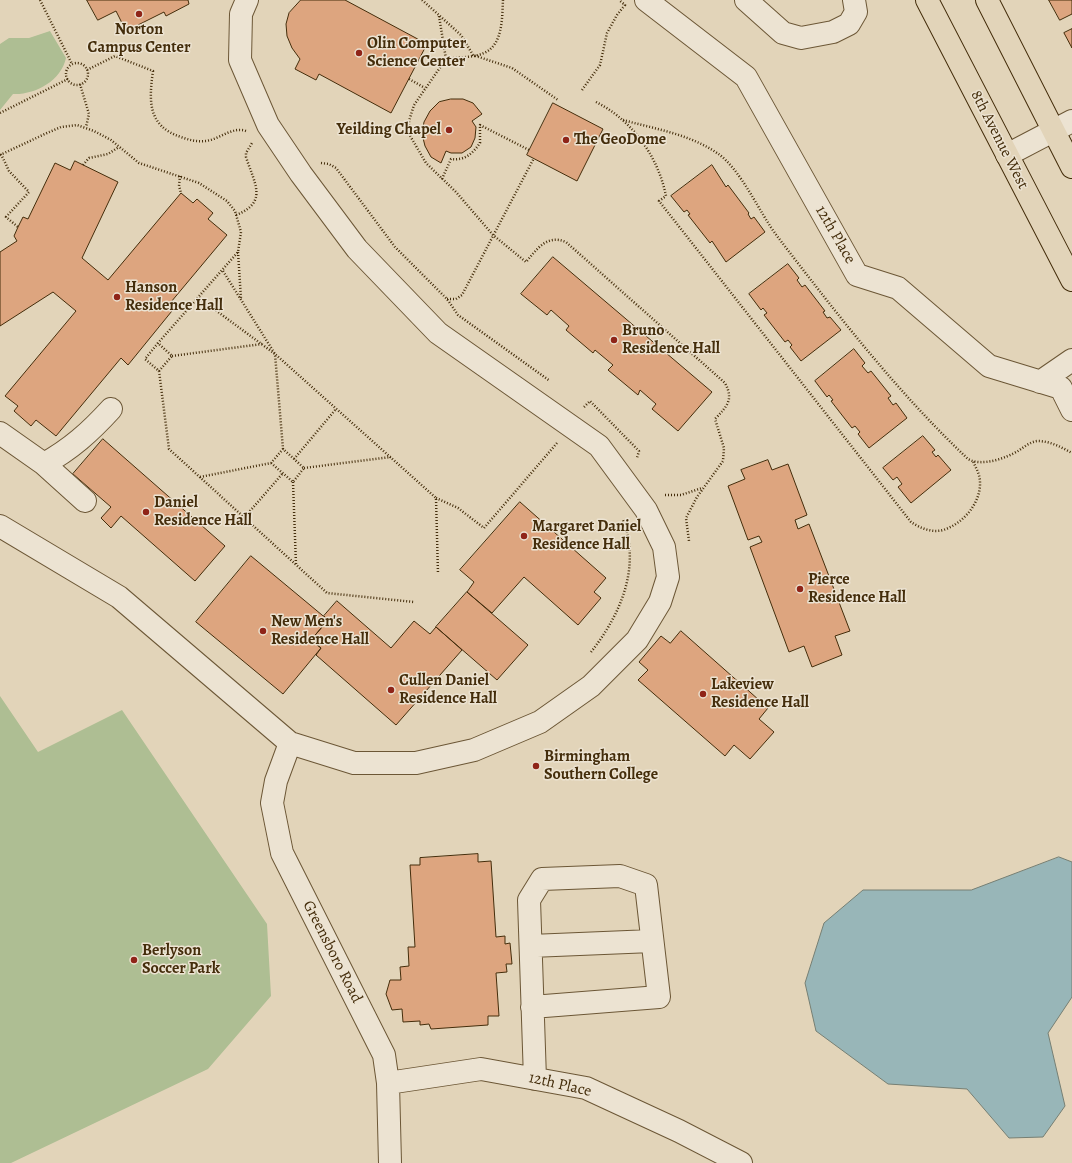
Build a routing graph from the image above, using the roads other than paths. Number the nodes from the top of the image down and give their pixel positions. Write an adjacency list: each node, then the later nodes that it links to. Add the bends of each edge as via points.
1 (247, 0): 19 (street, via 241,14 240,60 268,125 301,174 356,249 438,333 599,446 646,510 664,547 668,577 660,602 637,640 591,686 540,722 474,750 416,763 354,763)
2 (646, 0): 12 (street, 12th Place, via 746,77 857,274 898,288 989,366)
3 (746, 0): 4 (street, via 783,33 800,38 833,32 849,24 856,12)
4 (854, 0)
5 (927, 0): 8 (main road, 8th Avenue West)
6 (987, 0): 7 (main road)
7 (1063, 126): 8 (street); 9 (main road)
8 (1007, 156): 10 (main road, 8th Avenue West)
9 (1072, 166)
10 (1072, 280)
11 (1072, 360): 12 (street)
12 (1040, 382): 14 (street, 12th Place, via 1061,388)
13 (111, 410): 16 (street, via 67,451)
14 (1072, 410)
15 (0, 433): 16 (street)
16 (44, 464): 17 (street)
17 (85, 501)
18 (0, 526): 19 (street, via 119,597)
19 (290, 743): 24 (street, Greensboro Road, via 276,781 272,803 282,853 384,1055)
20 (652, 941): 21 (street); 21 (street, via 646,885 620,876 542,879 529,900); 22 (street, via 658,997)
21 (531, 946): 22 (street)
22 (532, 1007): 23 (street)
23 (535, 1079): 24 (street, 12th Place, via 481,1069); 26 (street, 12th Place, via 586,1088)
24 (388, 1083): 25 (street, Greensboro Road)
25 (390, 1163)
26 (741, 1163)

